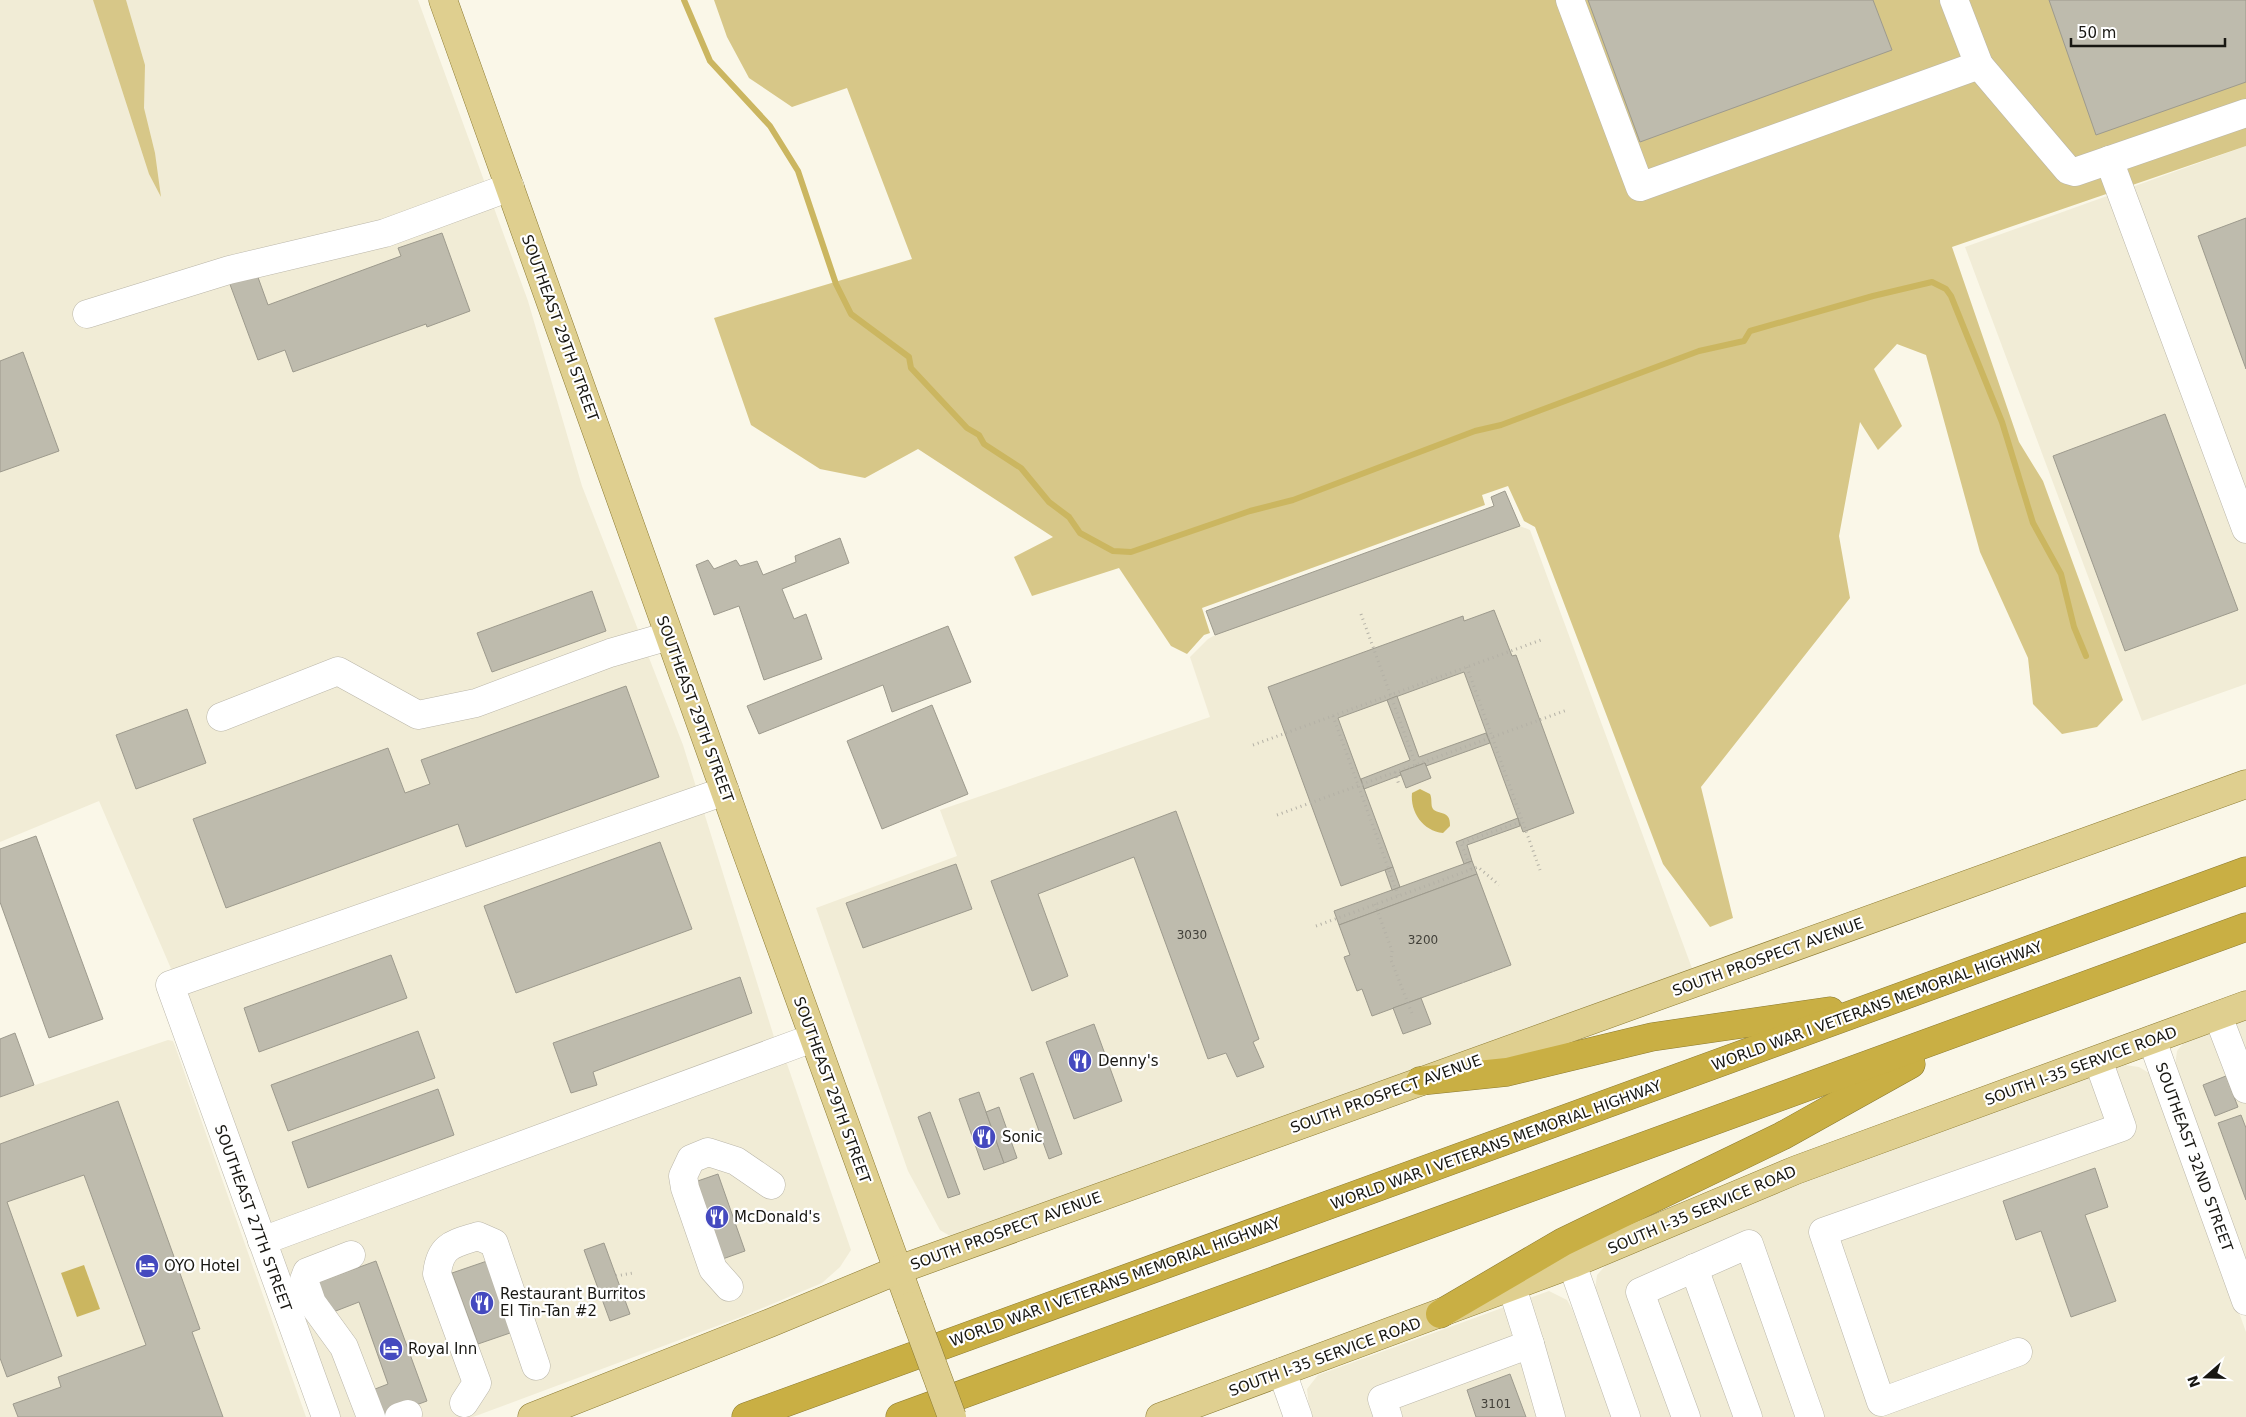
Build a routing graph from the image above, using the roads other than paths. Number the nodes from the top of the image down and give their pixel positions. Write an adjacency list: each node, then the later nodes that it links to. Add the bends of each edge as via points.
1 (443, 0): 7 (main road, SOUTHEAST 29TH STREET)
2 (1570, 0): 4 (street, via 1640,187)
3 (1954, 0): 4 (street)
4 (1979, 65): 6 (street, via 2068,170 2074,172)
5 (2246, 113): 6 (street)
6 (2109, 160): 9 (street)
7 (510, 187): 8 (street, via 385,233 230,270); 10 (main road, SOUTHEAST 29TH STREET)
8 (87, 314)
9 (2246, 529)
10 (669, 636): 11 (street, via 610,653 476,703 418,715 338,671); 13 (main road, SOUTHEAST 29TH STREET)
11 (220, 716)
12 (2246, 784): 23 (main road, SOUTH PROSPECT AVENUE)
13 (725, 792): 20 (main road, SOUTHEAST 29TH STREET); 26 (street, SOUTHEAST 27TH STREET, via 170,985)
14 (2246, 871): 16 (highway, WORLD WAR I VETERANS MEMORIAL HIGHWAY)
15 (2246, 927): 19 (highway)
16 (1886, 1003): 23 (highway, via 1652,1037 1507,1072); 45 (highway, WORLD WAR I VETERANS MEMORIAL HIGHWAY)
17 (2246, 1006): 18 (main road, SOUTH I-35 SERVICE ROAD)
18 (2218, 1016): 21 (main road, SOUTH I-35 SERVICE ROAD); 24 (street)
19 (1984, 1023): 35 (highway, via 1782,1136 1563,1242); 46 (highway)
20 (813, 1038): 26 (street); 30 (main road, SOUTHEAST 29TH STREET)
21 (2152, 1040): 22 (main road, SOUTH I-35 SERVICE ROAD); 33 (street, SOUTHEAST 32ND STREET)
22 (2098, 1060): 28 (main road, SOUTH I-35 SERVICE ROAD, via 1796,1170); 37 (street, via 2122,1127 1823,1232 1881,1402)
23 (1420, 1081): 30 (main road, SOUTH PROSPECT AVENUE)
24 (2246, 1089)
25 (771, 1185): 31 (street, via 736,1161 708,1152 691,1159 683,1176 713,1269)
26 (262, 1241): 34 (street, SOUTHEAST 27TH STREET)
27 (351, 1255): 34 (street, via 307,1272)
28 (1572, 1264): 32 (main road, SOUTH I-35 SERVICE ROAD); 51 (street)
29 (1694, 1268): 52 (street, via 1640,1292); 53 (street); 54 (street, via 1749,1244)
30 (898, 1270): 44 (main road, SOUTH PROSPECT AVENUE); 47 (main road, SOUTHEAST 29TH STREET, bridge)
31 (729, 1287)
32 (1512, 1287): 35 (main road, SOUTH I-35 SERVICE ROAD); 36 (street)
33 (2246, 1301)
34 (300, 1306): 42 (street, SOUTHEAST 27TH STREET); 43 (street, via 344,1347)
35 (1440, 1314): 39 (main road, SOUTH I-35 SERVICE ROAD)
36 (1530, 1344): 41 (street); 50 (street)
37 (2018, 1352)
38 (536, 1366): 40 (street, via 494,1243 478,1236 452,1244 439,1258 437,1274 477,1383)
39 (1282, 1372): 48 (main road, SOUTH I-35 SERVICE ROAD); 49 (street)
40 (464, 1403)
41 (1385, 1408)
42 (326, 1417)
43 (371, 1417)
44 (532, 1417)
45 (746, 1417)
46 (900, 1417)
47 (952, 1417)
48 (1162, 1417)
49 (1298, 1417)
50 (1551, 1417)
51 (1626, 1417)
52 (1686, 1417)
53 (1748, 1417)
54 (1810, 1417)

